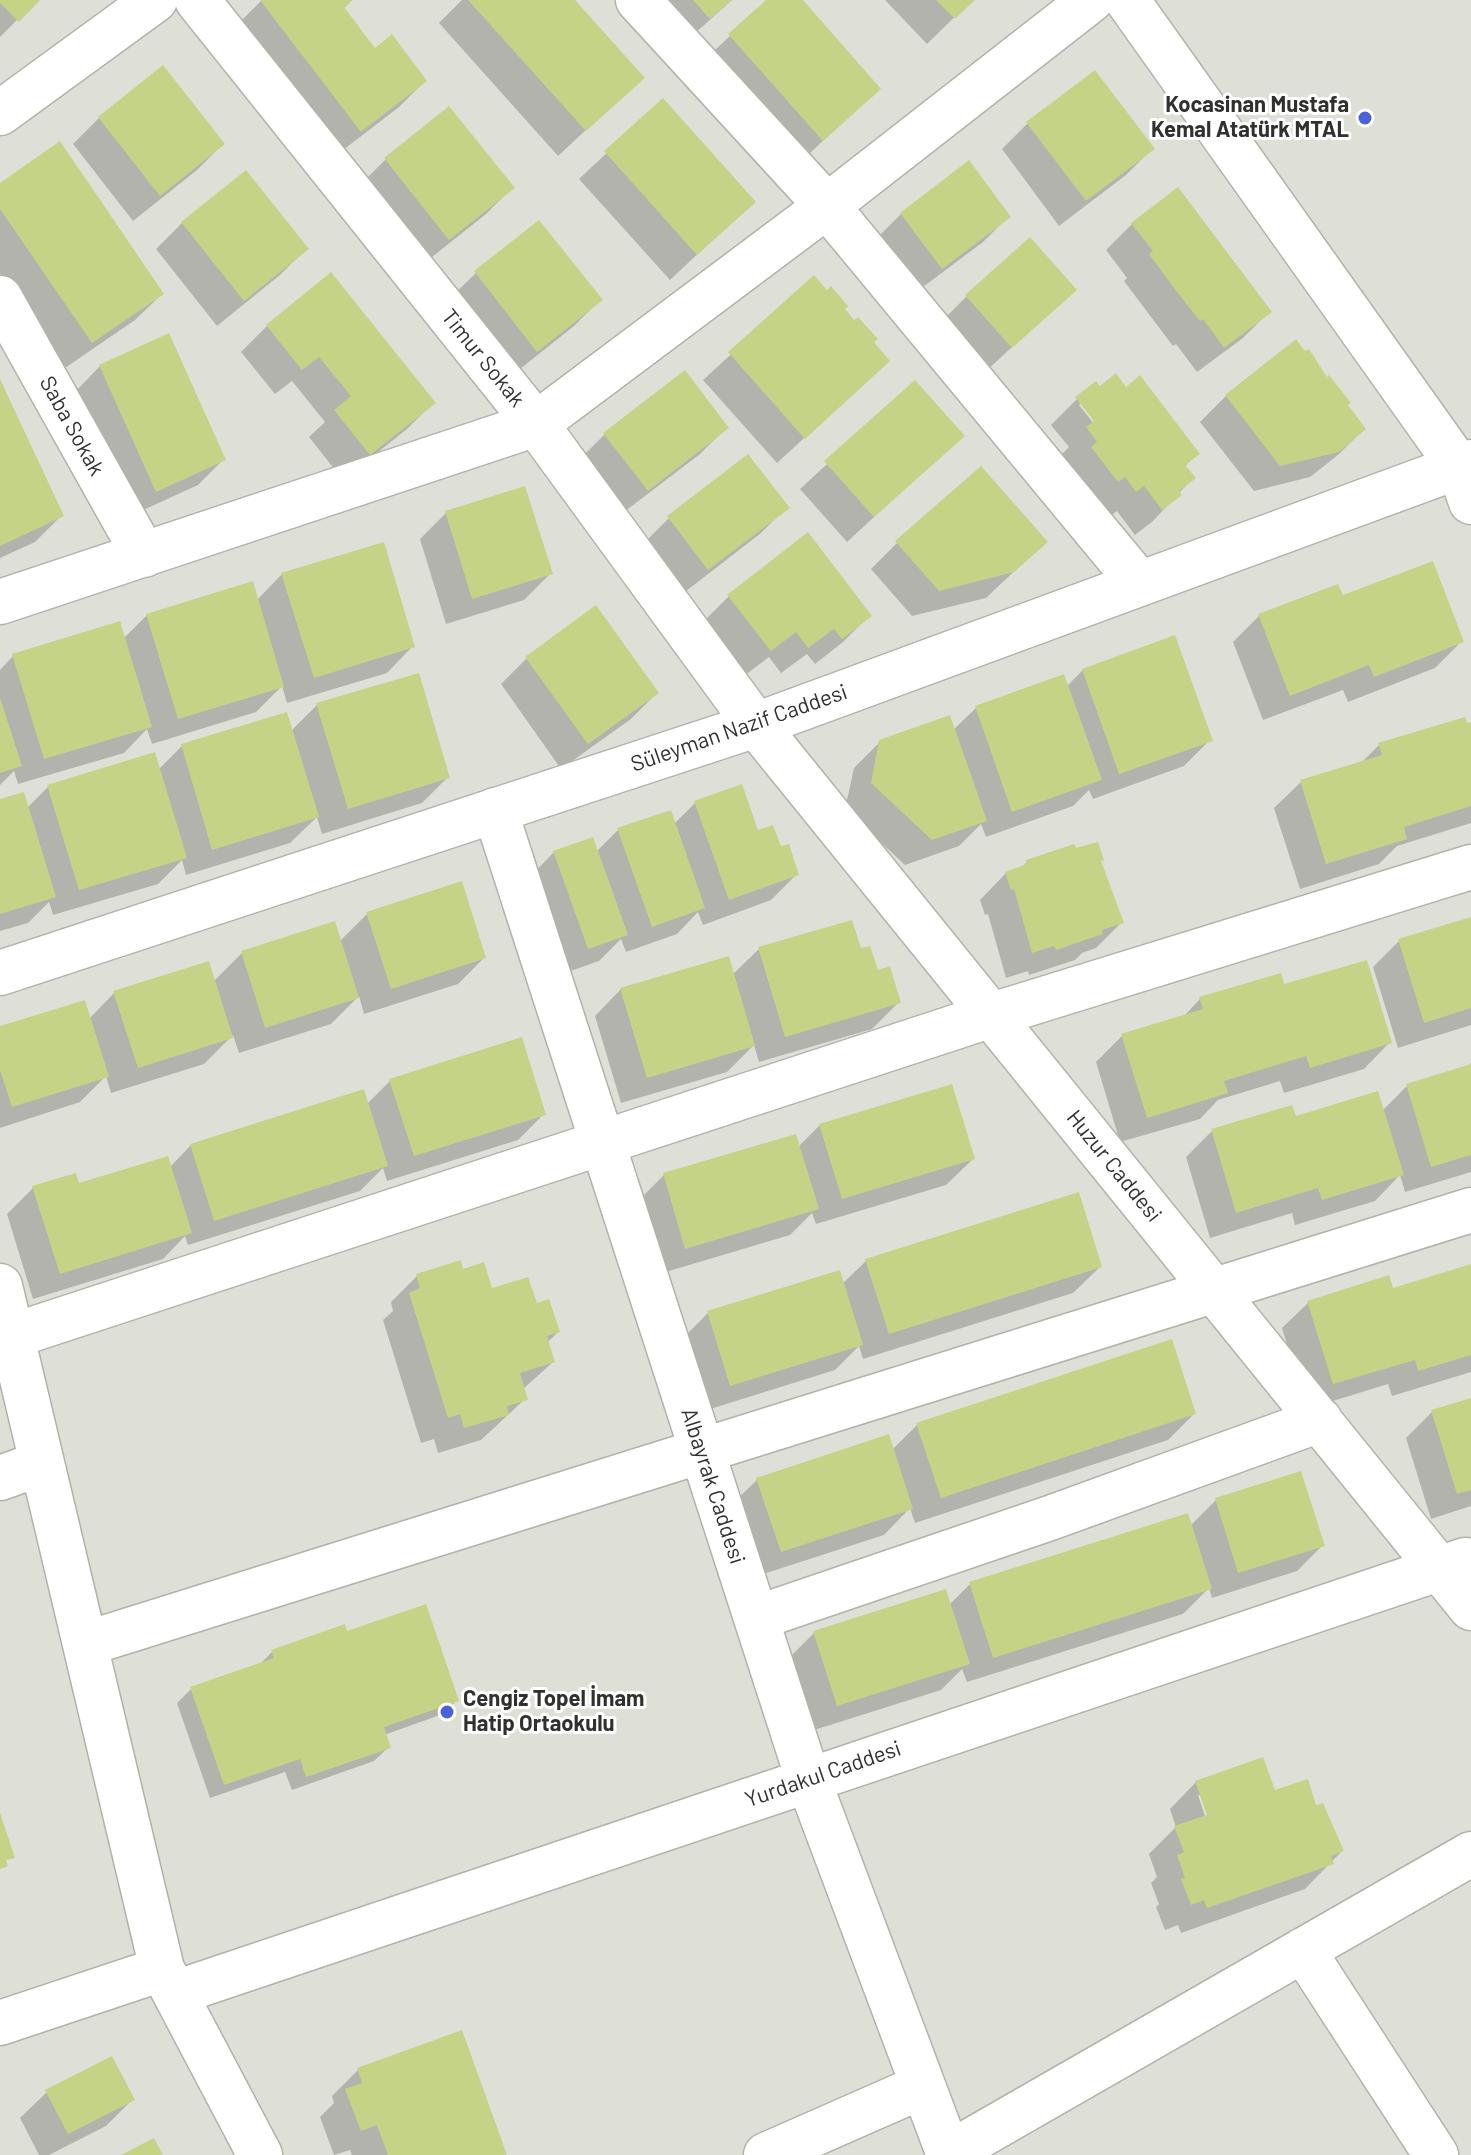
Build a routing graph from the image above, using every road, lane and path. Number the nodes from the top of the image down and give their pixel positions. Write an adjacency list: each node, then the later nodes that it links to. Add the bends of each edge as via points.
1 (155, 0): 6 (street)
2 (197, 0): 9 (street, Timur Sokak)
3 (638, 0): 7 (street)
4 (1091, 0): 7 (street)
5 (1127, 0): 10 (street)
6 (0, 113)
7 (827, 206): 9 (street); 12 (street)
8 (0, 298): 11 (street, Saba Sokak)
9 (536, 424): 11 (street); 14 (street, Timur Sokak)
10 (1467, 477): 12 (street, Süleyman Nazif Caddesi)
11 (144, 555): 13 (street)
12 (1140, 584): 14 (street, Süleyman Nazif Caddesi)
13 (0, 602)
14 (756, 725): 15 (street, Süleyman Nazif Caddesi); 18 (street, Huzur Caddesi)
15 (495, 810): 17 (street, Süleyman Nazif Caddesi); 19 (street, Albayrak Caddesi)
16 (1471, 867): 18 (street)
17 (0, 973)
18 (992, 1015): 19 (street); 22 (street, Huzur Caddesi)
19 (602, 1143): 23 (street); 25 (street, Albayrak Caddesi)
20 (1471, 1210): 22 (street)
21 (0, 1286): 23 (street)
22 (1215, 1290): 24 (street, Huzur Caddesi); 25 (street)
23 (12, 1336): 26 (street)
24 (1320, 1420): 28 (street, Huzur Caddesi); 30 (street)
25 (702, 1451): 30 (street, Albayrak Caddesi); 31 (street)
26 (42, 1463): 27 (street); 31 (street)
27 (0, 1478)
28 (1456, 1563): 29 (street, Huzur Caddesi); 32 (street, Yurdakul Caddesi)
29 (1471, 1608)
30 (756, 1618): 32 (street, Albayrak Caddesi)
31 (85, 1644): 35 (street)
32 (808, 1779): 35 (street, Yurdakul Caddesi); 37 (street, Albayrak Caddesi)
33 (1471, 1854): 34 (street)
34 (1303, 1950): 38 (street); 41 (street)
35 (169, 1981): 36 (street, Yurdakul Caddesi); 39 (street)
36 (0, 2023)
37 (923, 2086): 38 (street, Albayrak Caddesi); 40 (street)
38 (949, 2154)
39 (260, 2155)
40 (766, 2155)
41 (1436, 2155)

